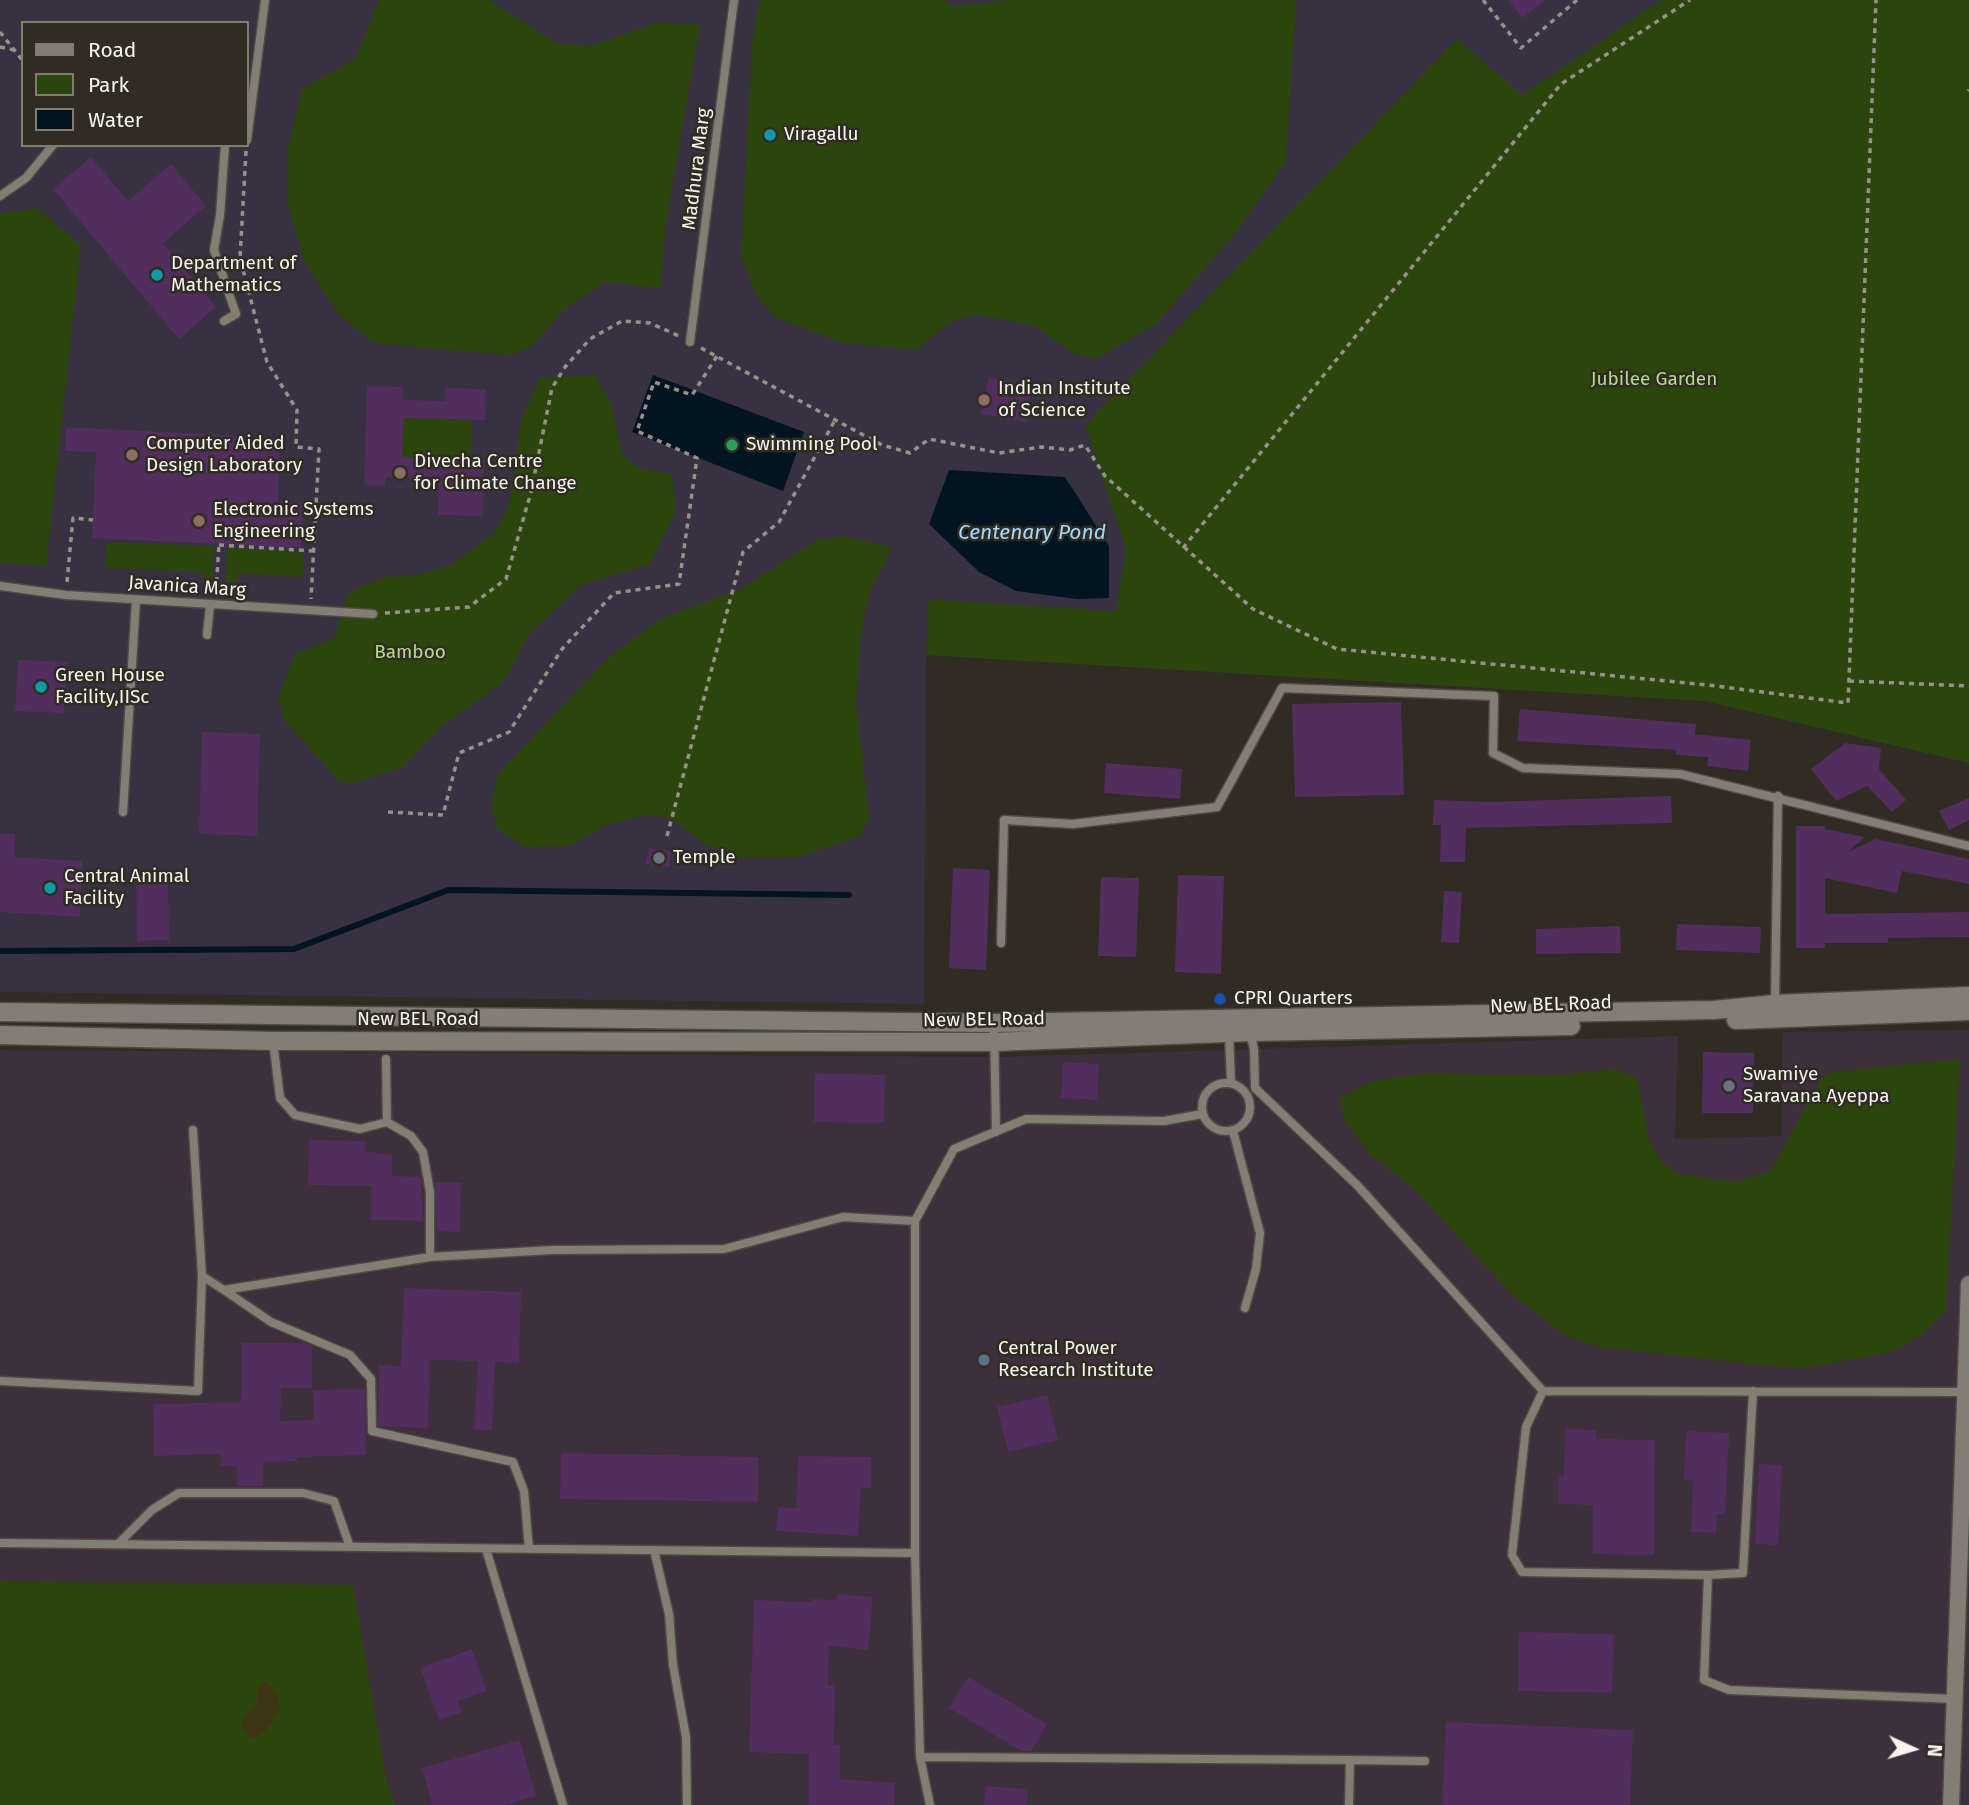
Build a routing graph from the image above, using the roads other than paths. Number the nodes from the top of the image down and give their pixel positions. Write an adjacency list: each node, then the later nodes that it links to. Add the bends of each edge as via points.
1 (265, 0): 3 (lane)
2 (734, 0): 8 (lane, Madhura Marg)
3 (248, 132)
4 (51, 147): 6 (lane, via 26,178)
5 (225, 147): 7 (lane, via 214,250 236,314)
6 (0, 196)
7 (224, 321)
8 (690, 342)
9 (0, 586): 10 (lane, Javanica Marg)
10 (136, 600): 11 (lane, Javanica Marg); 15 (lane)
11 (212, 605): 12 (lane, Javanica Marg); 13 (lane)
12 (373, 614)
13 (207, 635)
14 (1777, 796): 16 (lane); 17 (lane, via 1680,774 1523,768 1493,752 1494,696 1282,688 1217,807 1073,824 1004,820); 19 (lane)
15 (123, 812)
16 (1969, 846)
17 (1001, 943)
18 (1969, 996): 19 (main road, New BEL Road)
19 (1774, 1011): 20 (main road, New BEL Road); 22 (main road, New BEL Road); 23 (main road, New BEL Road, via 1668,1023)
20 (1969, 1011)
21 (0, 1012): 22 (main road, New BEL Road)
22 (994, 1023): 27 (lane)
23 (1250, 1032): 24 (main road, New BEL Road); 42 (lane, via 1255,1088 1356,1185)
24 (1229, 1033): 27 (main road, New BEL Road); 29 (lane)
25 (0, 1035): 26 (main road, New BEL Road)
26 (273, 1041): 27 (main road, New BEL Road); 31 (lane, via 280,1098 295,1115 360,1129)
27 (993, 1042): 34 (lane)
28 (386, 1059): 31 (lane)
29 (1231, 1083): 30 (lane, via 1208,1090); 33 (lane, via 1245,1091 1250,1106 1246,1121)
30 (1202, 1114): 33 (lane, via 1218,1130); 34 (lane, via 1164,1121 1026,1119)
31 (387, 1122): 36 (lane, via 411,1136 423,1152 430,1192)
32 (193, 1129): 37 (lane)
33 (1233, 1131): 40 (lane, via 1260,1233)
34 (996, 1132): 35 (lane, via 954,1149)
35 (915, 1221): 36 (lane, via 843,1217 724,1249 552,1250); 51 (lane)
36 (429, 1257): 39 (lane)
37 (202, 1276): 39 (lane); 41 (lane, via 198,1391)
38 (1969, 1284): 44 (street)
39 (224, 1290): 49 (lane, via 271,1322 350,1355 371,1379 372,1431 513,1462 524,1492)
40 (1245, 1308)
41 (0, 1381)
42 (1543, 1391): 43 (lane); 52 (lane, via 1525,1440 1512,1555 1522,1573)
43 (1752, 1391): 44 (lane); 52 (lane, via 1743,1573)
44 (1964, 1392): 53 (street)
45 (0, 1543): 46 (lane)
46 (118, 1545): 47 (lane); 47 (lane, via 152,1510 179,1493 303,1493 334,1501)
47 (350, 1547): 48 (lane)
48 (486, 1549): 49 (lane); 57 (lane)
49 (529, 1549): 50 (lane)
50 (654, 1550): 51 (lane); 58 (lane, via 669,1615 686,1737)
51 (915, 1553): 54 (lane)
52 (1708, 1575): 53 (lane, via 1704,1680 1729,1690)
53 (1955, 1699): 61 (street)
54 (920, 1757): 55 (lane); 59 (lane)
55 (1350, 1760): 56 (lane); 60 (lane)
56 (1425, 1761)
57 (563, 1805)
58 (687, 1805)
59 (930, 1805)
60 (1349, 1805)
61 (1951, 1805)

